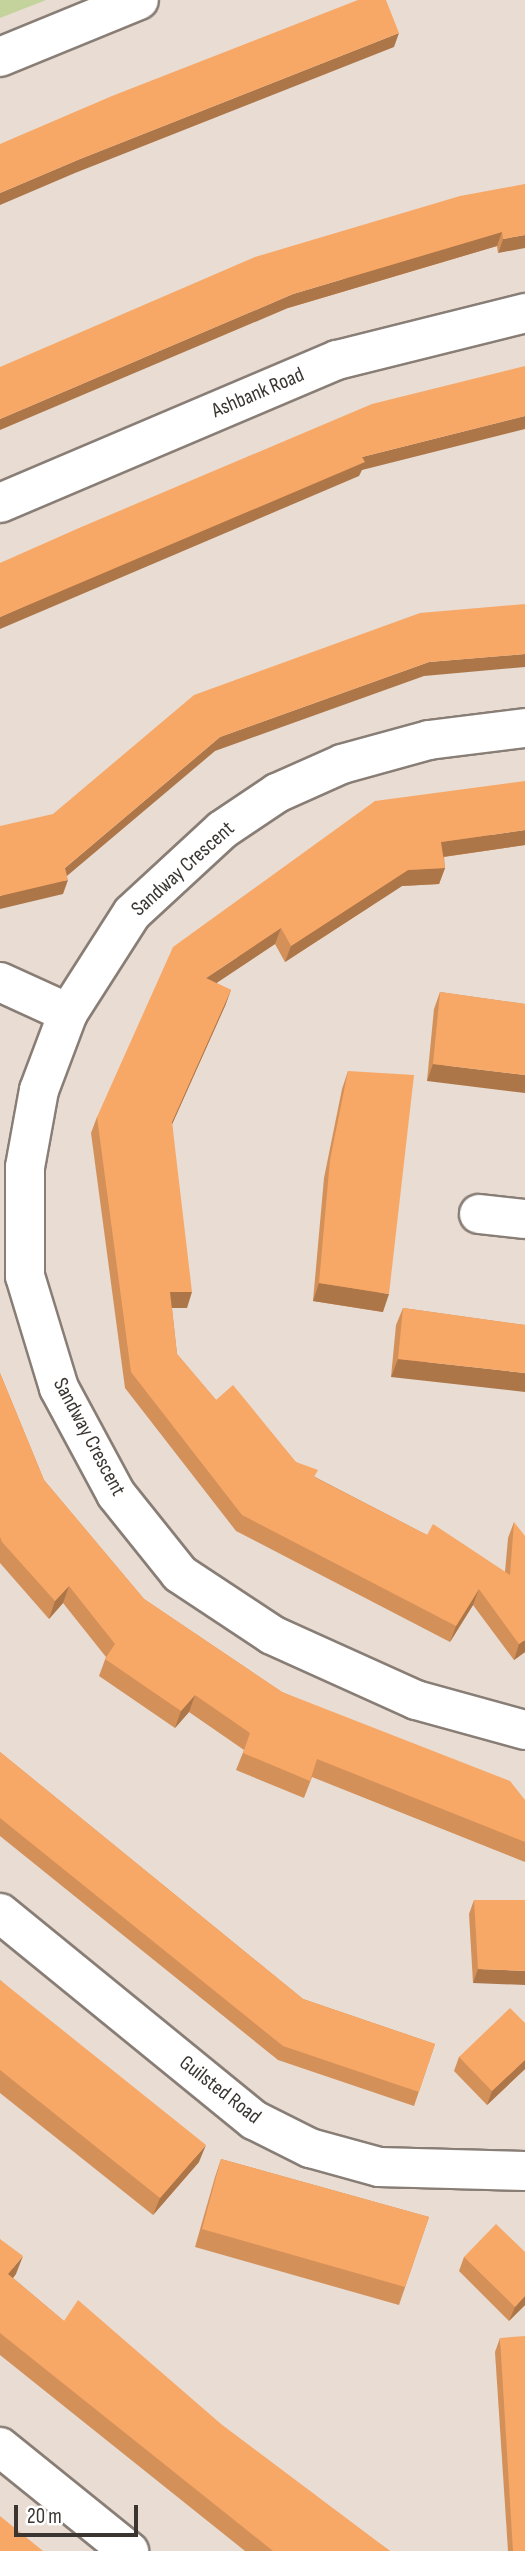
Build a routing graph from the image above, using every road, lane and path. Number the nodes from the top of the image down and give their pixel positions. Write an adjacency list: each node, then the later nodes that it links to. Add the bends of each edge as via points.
1 (139, 0): 2 (street)
2 (0, 57)
3 (525, 313): 4 (street, Ashbank Road, via 337,360)
4 (0, 503)
5 (525, 728): 7 (street, Sandway Crescent, via 429,740 342,764 277,793 222,830 132,913)
6 (0, 982): 7 (street)
7 (68, 1013): 10 (street, Sandway Crescent, via 39,1090 25,1167 26,1276 59,1388 116,1494 180,1574 272,1635 416,1700)
8 (479, 1214): 9 (street)
9 (525, 1219)
10 (525, 1730)
11 (0, 1913): 12 (street, Guilsted Road, via 254,2120 310,2148 379,2167)
12 (525, 2171)
13 (0, 2447): 14 (street)
14 (130, 2551)

